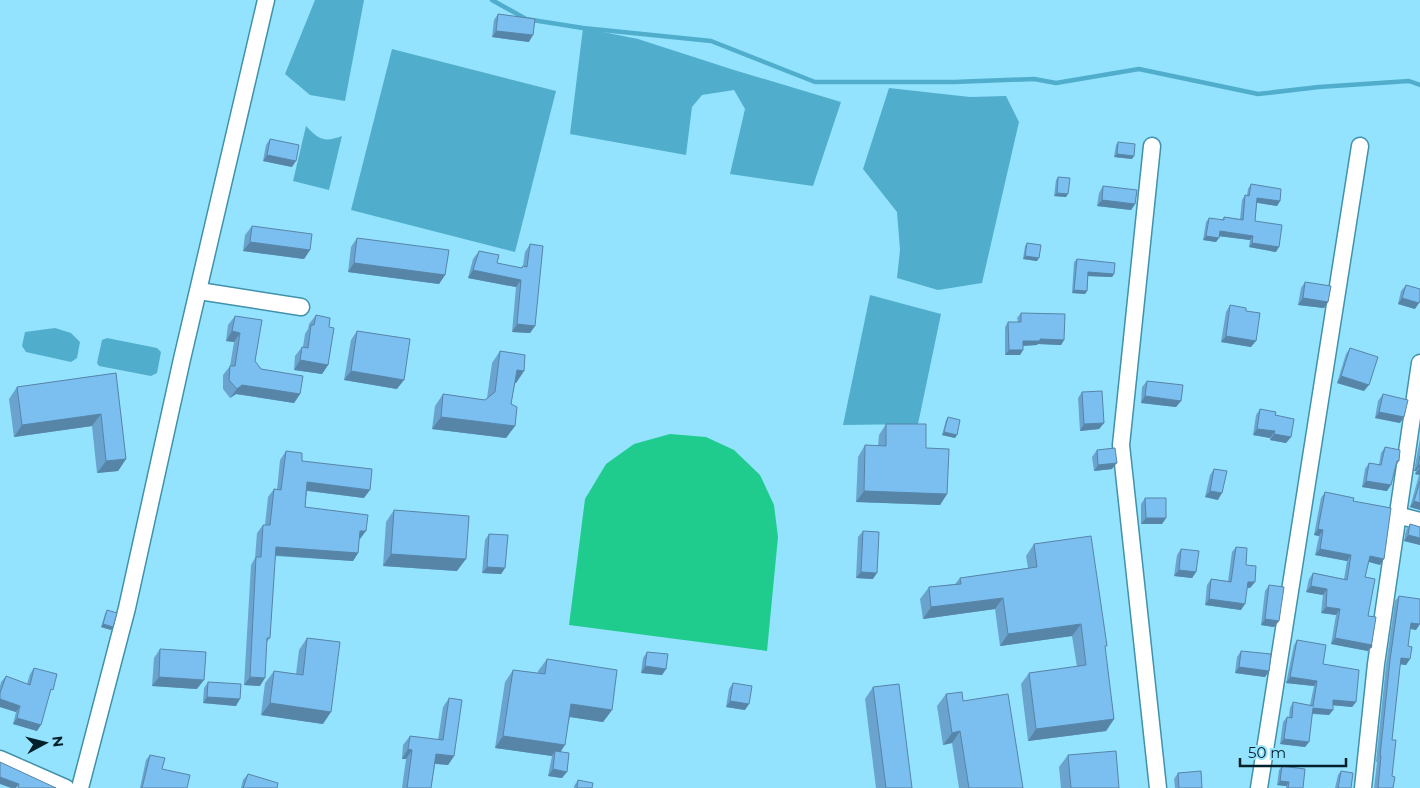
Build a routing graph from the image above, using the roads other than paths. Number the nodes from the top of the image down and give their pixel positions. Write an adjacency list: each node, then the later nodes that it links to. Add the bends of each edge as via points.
1 (266, 0): 4 (street)
2 (1152, 146): 12 (street, via 1121,445)
3 (1360, 146): 13 (street)
4 (199, 291): 5 (street); 11 (street, via 126,608)
5 (301, 307)
6 (1420, 364): 7 (street)
7 (1397, 515): 8 (street); 14 (street)
8 (1420, 521)
9 (1, 764): 10 (street)
10 (66, 788)
11 (80, 788)
12 (1158, 788)
13 (1259, 788)
14 (1363, 788)

